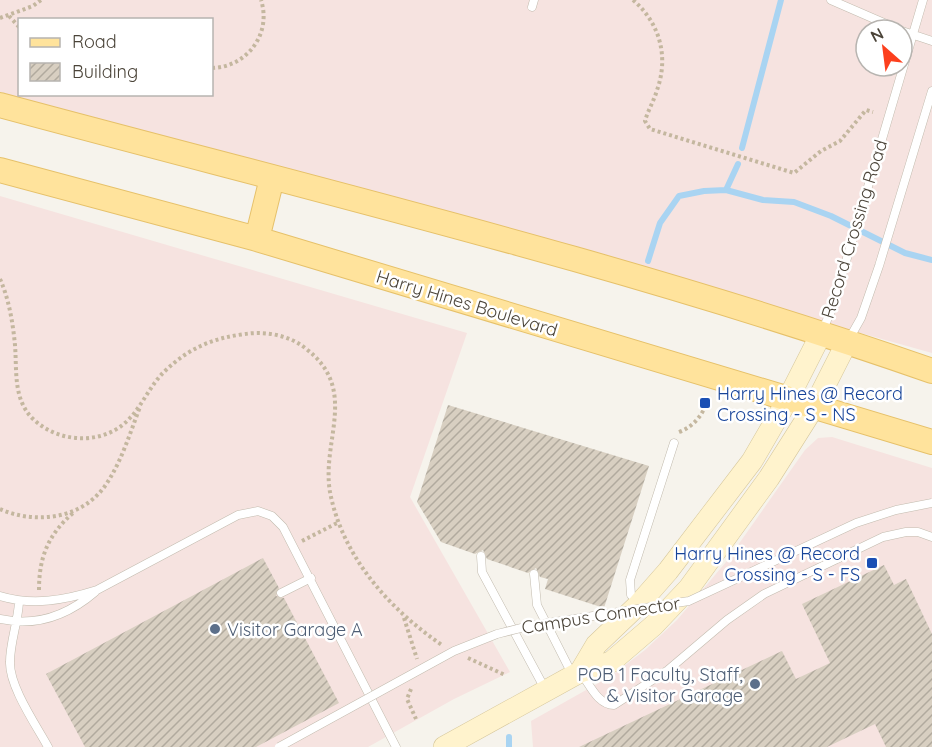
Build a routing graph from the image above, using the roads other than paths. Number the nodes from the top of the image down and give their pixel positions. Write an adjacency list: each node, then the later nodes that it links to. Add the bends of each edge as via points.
1 (831, 0): 3 (lane)
2 (923, 0): 4 (lane, Record Crossing Road)
3 (872, 18)
4 (914, 29)
5 (914, 36): 6 (lane)
6 (932, 41)
7 (899, 78): 13 (lane, Record Crossing Road, via 832,309)
8 (932, 91): 14 (lane, Record Crossing Road, via 879,266)
9 (0, 105): 11 (main road)
10 (0, 170): 12 (main road, Harry Hines Boulevard)
11 (272, 178): 12 (main road); 13 (main road, via 596,265)
12 (257, 239): 16 (main road, Harry Hines Boulevard)
13 (821, 334): 14 (main road); 16 (street, Record Crossing Road)
14 (848, 342): 15 (main road); 17 (street, Record Crossing Road)
15 (932, 371)
16 (788, 399): 17 (main road, Harry Hines Boulevard); 29 (street, Record Crossing Road, via 752,461 669,571)
17 (814, 407): 19 (main road, Harry Hines Boulevard); 32 (street, Record Crossing Road, via 769,478 689,588 611,662)
18 (674, 443): 29 (lane, via 630,580 631,595)
19 (926, 443)
20 (932, 503): 35 (lane, Campus Connector, bridge, via 856,523 689,601 497,634 454,651)
21 (932, 537): 32 (lane, via 906,532 883,537 765,594 668,670 614,705 604,704)
22 (481, 556): 33 (lane, via 482,572)
23 (534, 574): 32 (lane, via 537,605)
24 (311, 578): 25 (lane, via 283,527 272,516 258,511 238,515); 26 (lane); 36 (lane)
25 (97, 590): 28 (lane, via 73,597); 31 (lane, via 77,608 60,616)
26 (281, 593)
27 (0, 596): 28 (lane)
28 (19, 602): 31 (lane)
29 (639, 604): 32 (street, Record Crossing Road, via 596,645)
30 (0, 619): 31 (lane)
31 (18, 623): 34 (lane, via 9,662 12,677)
32 (577, 674): 33 (street, Record Crossing Road)
33 (546, 691): 37 (street, Record Crossing Road)
34 (48, 747)
35 (279, 747)
36 (396, 747)
37 (444, 747)

